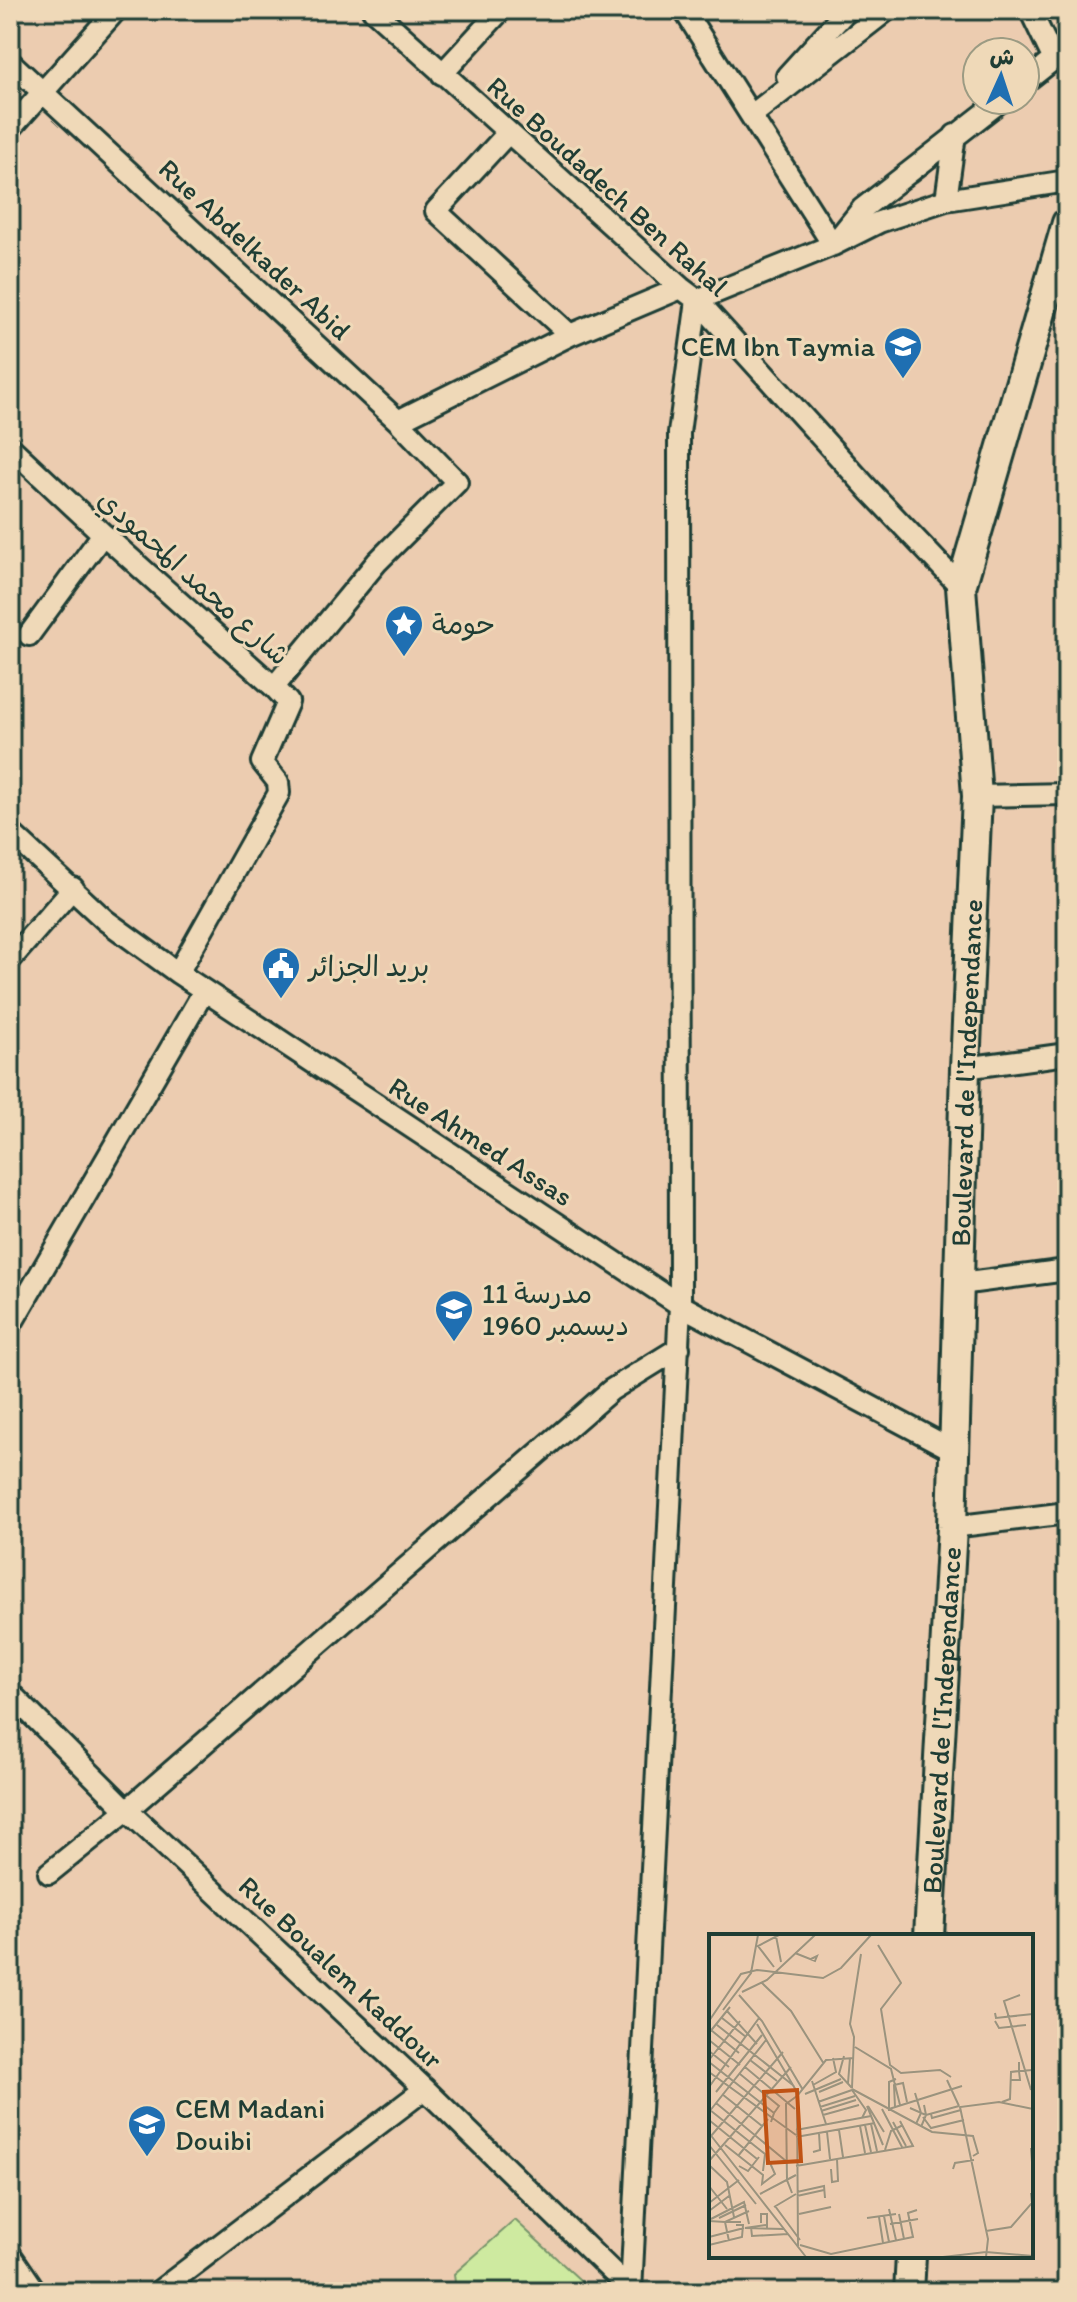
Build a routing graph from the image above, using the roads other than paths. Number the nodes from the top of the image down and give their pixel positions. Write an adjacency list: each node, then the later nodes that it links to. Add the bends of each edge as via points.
1 (116, 10): 12 (street)
2 (373, 10): 11 (street, Rue Boudadech Ben Rahal)
3 (501, 10): 11 (street)
4 (684, 10): 13 (street)
5 (887, 10): 13 (street)
6 (1030, 10): 8 (street)
7 (842, 12): 13 (street)
8 (1061, 54): 10 (street)
9 (10, 62): 12 (street, Rue Abdelkader Abid)
10 (1041, 70)
11 (442, 74): 16 (street, Rue Boudadech Ben Rahal)
12 (43, 92): 15 (street); 24 (street, Rue Abdelkader Abid)
13 (752, 115): 21 (street)
14 (981, 116): 17 (street)
15 (10, 129)
16 (508, 133): 22 (street, Rue Boudadech Ben Rahal); 23 (street, via 436,211)
17 (955, 135): 19 (street); 21 (street, via 862,209)
18 (1067, 181): 19 (street)
19 (946, 200): 21 (street, via 879,222)
20 (1067, 223): 27 (street, Boulevard de l'Independance)
21 (833, 245): 22 (street)
22 (689, 294): 23 (street); 27 (street, Rue Boudadech Ben Rahal); 41 (street, via 679,433)
23 (570, 335): 24 (street)
24 (398, 421): 29 (street, Rue Abdelkader Abid, via 457,482 377,562)
25 (10, 447): 26 (street, شارع محمد المحمودي)
26 (103, 534): 28 (street); 29 (street, شارع محمد المحمودي)
27 (961, 587): 31 (street, Boulevard de l'Independance)
28 (29, 635)
29 (274, 687): 35 (street, شارع محمد المحمودي, via 288,702 262,762 278,782 279,793)
30 (1067, 794): 31 (street)
31 (977, 796): 38 (street, Boulevard de l'Independance)
32 (10, 832): 33 (street, Rue Ahmed Assas)
33 (73, 888): 34 (street); 35 (street, Rue Ahmed Assas, via 105,920)
34 (10, 960)
35 (178, 973): 36 (street, Rue Ahmed Assas)
36 (204, 991): 41 (street, Rue Ahmed Assas); 42 (street)
37 (1067, 1054): 38 (street)
38 (965, 1068): 40 (street, Boulevard de l'Independance)
39 (1067, 1270): 40 (street)
40 (960, 1284): 44 (street, Boulevard de l'Independance)
41 (680, 1305): 43 (street); 44 (street, Rue Ahmed Assas)
42 (10, 1326)
43 (679, 1348): 48 (street, via 611,1390); 54 (street)
44 (953, 1450): 46 (street, Boulevard de l'Independance)
45 (1067, 1513): 46 (street)
46 (952, 1527): 50 (street, Boulevard de l'Independance)
47 (10, 1693): 48 (street, Rue Boualem Kaddour)
48 (127, 1810): 49 (street); 51 (street, Rue Boualem Kaddour)
49 (49, 1873)
50 (929, 1934)
51 (425, 2089): 54 (street, Rue Boualem Kaddour); 56 (street)
52 (10, 2254): 55 (street)
53 (911, 2258): 57 (street)
54 (632, 2291)
55 (36, 2292)
56 (158, 2292)
57 (909, 2292)

